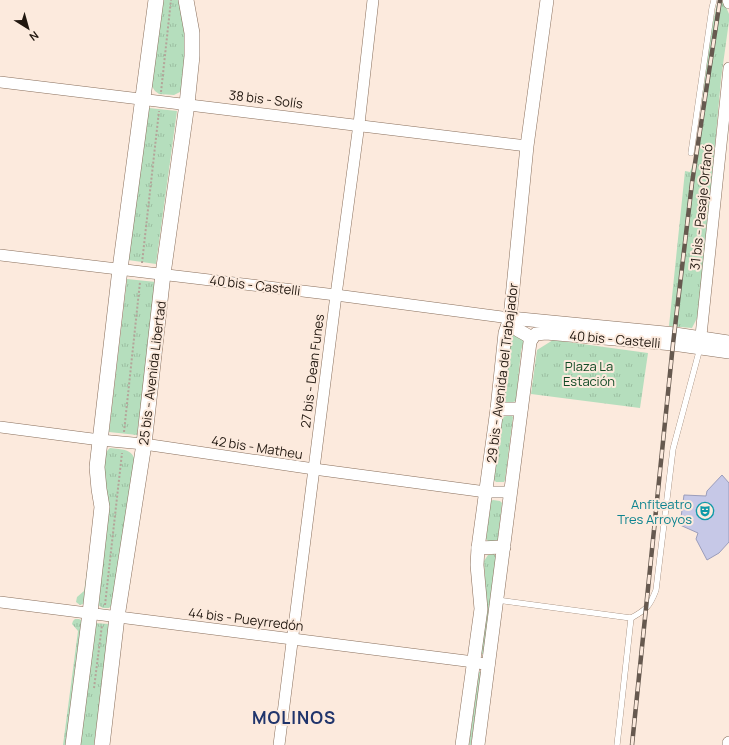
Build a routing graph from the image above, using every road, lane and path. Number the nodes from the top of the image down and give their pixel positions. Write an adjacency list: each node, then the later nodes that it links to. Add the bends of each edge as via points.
1 (156, 0): 11 (main road, 25 bis - Avenida Libertad)
2 (171, 0): 12 (path)
3 (186, 0): 13 (main road, 25 bis - Avenida Libertad, via 192,33)
4 (373, 0): 14 (street, 27 bis - Dean Funes)
5 (547, 0): 15 (street, 29 bis - Avenida del Trabajador)
6 (714, 0): 16 (lane)
7 (728, 0): 8 (street)
8 (729, 3)
9 (729, 68): 26 (street, 31 bis - Pasaje Orfanó)
10 (0, 82): 11 (street, 38 bis - Solís)
11 (143, 99): 12 (street, 38 bis - Solís); 18 (main road, 25 bis - Avenida Libertad)
12 (160, 100): 13 (street, 38 bis - Solís); 19 (path)
13 (187, 104): 14 (street, 38 bis - Solís); 20 (main road, 25 bis - Avenida Libertad)
14 (359, 124): 15 (street, 38 bis - Solís); 21 (street, 27 bis - Dean Funes)
15 (528, 146): 22 (street, 29 bis - Avenida del Trabajador)
16 (691, 153)
17 (0, 255): 18 (street, 40 bis - Castelli)
18 (120, 269): 19 (street, 40 bis - Castelli); 31 (main road, 25 bis - Avenida Libertad)
19 (141, 272): 20 (street, 40 bis - Castelli); 32 (path)
20 (163, 274): 21 (street, 40 bis - Castelli); 33 (main road, 25 bis - Avenida Libertad)
21 (336, 295): 22 (street, 40 bis - Castelli); 34 (street, 27 bis - Dean Funes)
22 (510, 318): 23 (street, 40 bis - Castelli); 24 (street, via 518,330); 28 (street, 29 bis - Avenida del Trabajador, via 505,333)
23 (635, 336): 24 (street, 40 bis - Castelli, via 546,332 536,334); 26 (street, 40 bis - Castelli)
24 (532, 338): 29 (street, 29 bis - Avenida del Trabajador)
25 (729, 342): 26 (street, 40 bis - Castelli)
26 (701, 343): 27 (street, 40 bis - Castelli); 42 (lane, via 673,449 656,590 645,610)
27 (729, 352)
28 (498, 409): 29 (street); 35 (street, 29 bis - Avenida del Trabajador)
29 (521, 409): 36 (street, 29 bis - Avenida del Trabajador)
30 (0, 427): 31 (street, 42 bis - Matheu)
31 (100, 440): 32 (street, 42 bis - Matheu); 41 (main road, 25 bis - Avenida Libertad, via 97,467 102,507)
32 (123, 442): 33 (street, 42 bis - Matheu); 41 (path)
33 (144, 444): 34 (street, 42 bis - Matheu); 41 (main road, 25 bis - Avenida Libertad)
34 (314, 469): 35 (street, 42 bis - Matheu); 43 (street, 27 bis - Dean Funes)
35 (486, 492): 36 (street, 42 bis - Matheu); 38 (street, 29 bis - Avenida del Trabajador)
36 (510, 492): 37 (street, 29 bis - Avenida del Trabajador)
37 (504, 547): 38 (street); 39 (street, 29 bis - Avenida del Trabajador)
38 (478, 548): 44 (street, 29 bis - Avenida del Trabajador, via 481,609)
39 (497, 600): 42 (lane); 45 (street, 29 bis - Avenida del Trabajador)
40 (0, 602): 41 (street, 44 bis - Pueyrredón)
41 (104, 615): 43 (street, 44 bis - Pueyrredón); 46 (path); 47 (main road, 25 bis - Avenida Libertad); 48 (main road, 25 bis - Avenida Libertad)
42 (631, 618): 52 (lane)
43 (292, 638): 44 (street, 44 bis - Pueyrredón); 49 (street, 27 bis - Dean Funes)
44 (474, 662): 45 (street, 44 bis - Pueyrredón); 50 (street, 29 bis - Avenida del Trabajador)
45 (489, 665): 51 (street, 29 bis - Avenida del Trabajador)
46 (93, 692)
47 (73, 745)
48 (102, 745)
49 (279, 745)
50 (462, 745)
51 (478, 745)
52 (617, 745)

